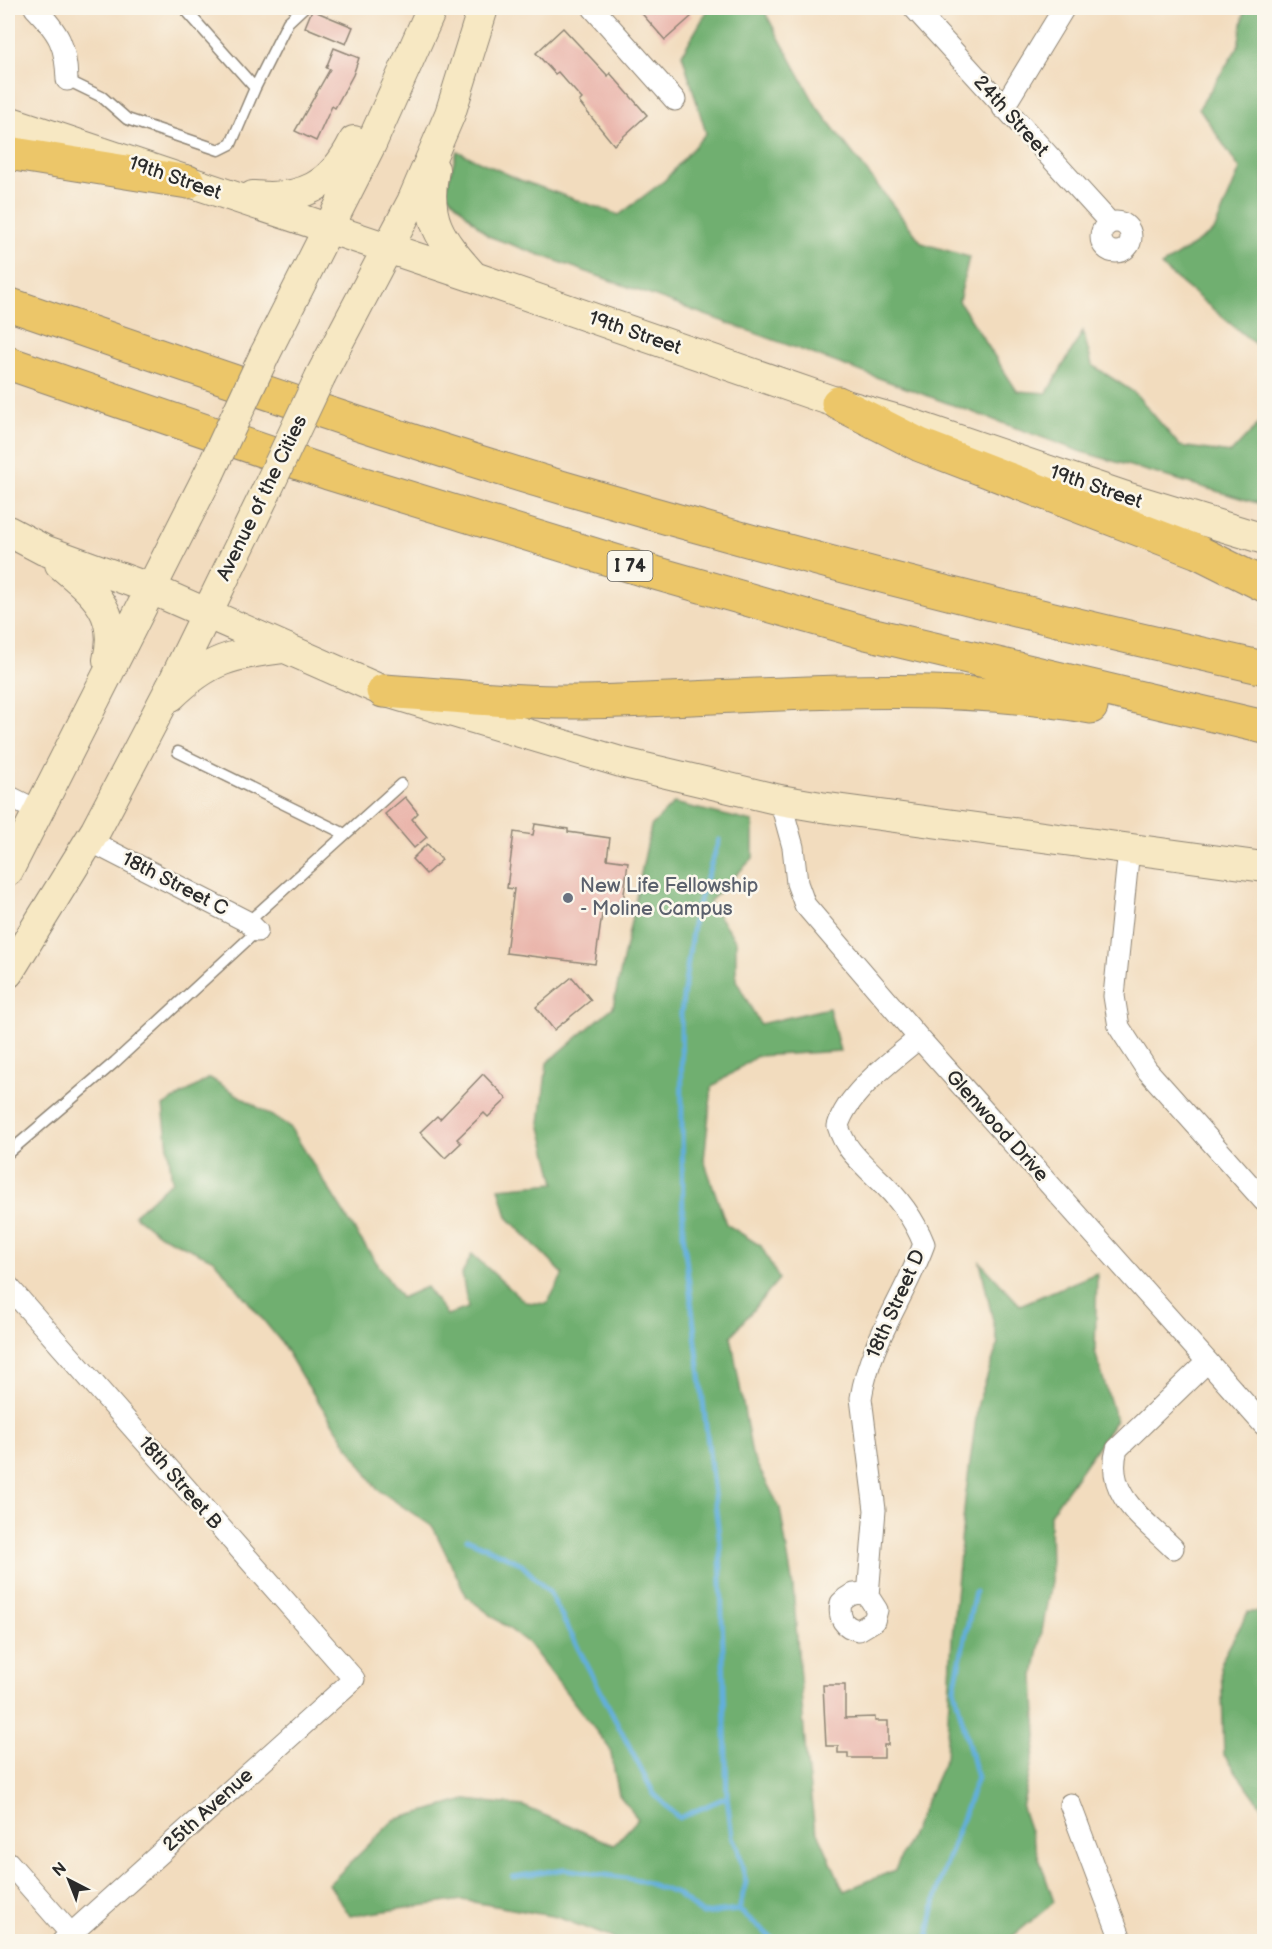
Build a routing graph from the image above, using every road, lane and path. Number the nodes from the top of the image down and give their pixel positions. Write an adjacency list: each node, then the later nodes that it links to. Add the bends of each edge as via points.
1 (35, 8): 10 (street, via 50,24 67,55)
2 (184, 8): 11 (lane)
3 (303, 8): 11 (lane, via 288,22)
4 (416, 8): 18 (main road, via 350,150 327,179 280,199)
5 (432, 8): 20 (main road)
6 (483, 8): 15 (main road, Avenue of the Cities)
7 (593, 8): 12 (street)
8 (1064, 8): 13 (street)
9 (926, 12): 13 (street, 24th Street)
10 (67, 80): 11 (lane, via 102,97 127,118 219,150 231,144)
11 (255, 88)
12 (675, 100)
13 (1003, 108): 19 (street, 24th Street)
14 (8, 121): 17 (main road, 19th Street)
15 (440, 138): 21 (main road, Avenue of the Cities); 22 (main road, via 430,185 437,232)
16 (8, 153): 17 (highway)
17 (188, 182): 18 (main road, 19th Street)
18 (219, 193): 20 (main road, 19th Street)
19 (1110, 223)
20 (328, 229): 21 (main road, 19th Street); 30 (main road, bridge)
21 (387, 249): 22 (main road, 19th Street); 31 (main road, Avenue of the Cities, bridge, via 321,375)
22 (474, 277): 25 (main road, 19th Street)
23 (8, 304): 33 (highway, via 345,419 565,488 916,586)
24 (8, 363): 37 (highway, I 74, via 328,473 641,569 866,633)
25 (838, 403): 27 (main road, 19th Street); 29 (highway, via 920,445 1198,552)
26 (8, 531): 28 (main road)
27 (1264, 538)
28 (44, 550): 30 (main road); 34 (main road, via 102,604 112,642)
29 (1264, 585)
30 (149, 588): 31 (main road); 34 (main road)
31 (206, 614): 32 (main road); 36 (main road, Avenue of the Cities)
32 (284, 648): 35 (main road); 36 (main road, via 235,655 211,664)
33 (1264, 668)
34 (102, 684): 42 (main road)
35 (383, 691): 37 (highway, via 508,702 802,693 973,694); 41 (main road, via 624,763)
36 (161, 707): 44 (main road, Avenue of the Cities)
37 (1264, 728)
38 (178, 752): 43 (lane)
39 (401, 784): 43 (lane)
40 (8, 796): 42 (street)
41 (780, 800): 45 (main road); 50 (street, Glenwood Drive, via 793,847 797,883 806,905)
42 (38, 811): 47 (main road)
43 (345, 834): 48 (lane)
44 (90, 840): 48 (street, 18th Street C); 49 (main road, Avenue of the Cities)
45 (1129, 849): 46 (main road); 52 (street, via 1114,996 1119,1027 1147,1070)
46 (1264, 867)
47 (8, 871)
48 (253, 926): 51 (lane, via 115,1062)
49 (8, 973)
50 (919, 1038): 54 (street, Glenwood Drive); 57 (street, 18th Street D, via 848,1104 838,1126 856,1159 904,1207 924,1244 878,1340 863,1382 861,1398 875,1510)
51 (8, 1154)
52 (1264, 1201)
53 (8, 1286): 58 (street, 18th Street B)
54 (1207, 1362): 55 (street, Glenwood Drive); 56 (street, via 1117,1449 1112,1465 1119,1492)
55 (1264, 1425)
56 (1173, 1548)
57 (868, 1596)
58 (354, 1679): 61 (street, 25th Avenue)
59 (1070, 1804): 62 (street)
60 (8, 1862): 61 (street)
61 (70, 1939)
62 (1122, 1941)

